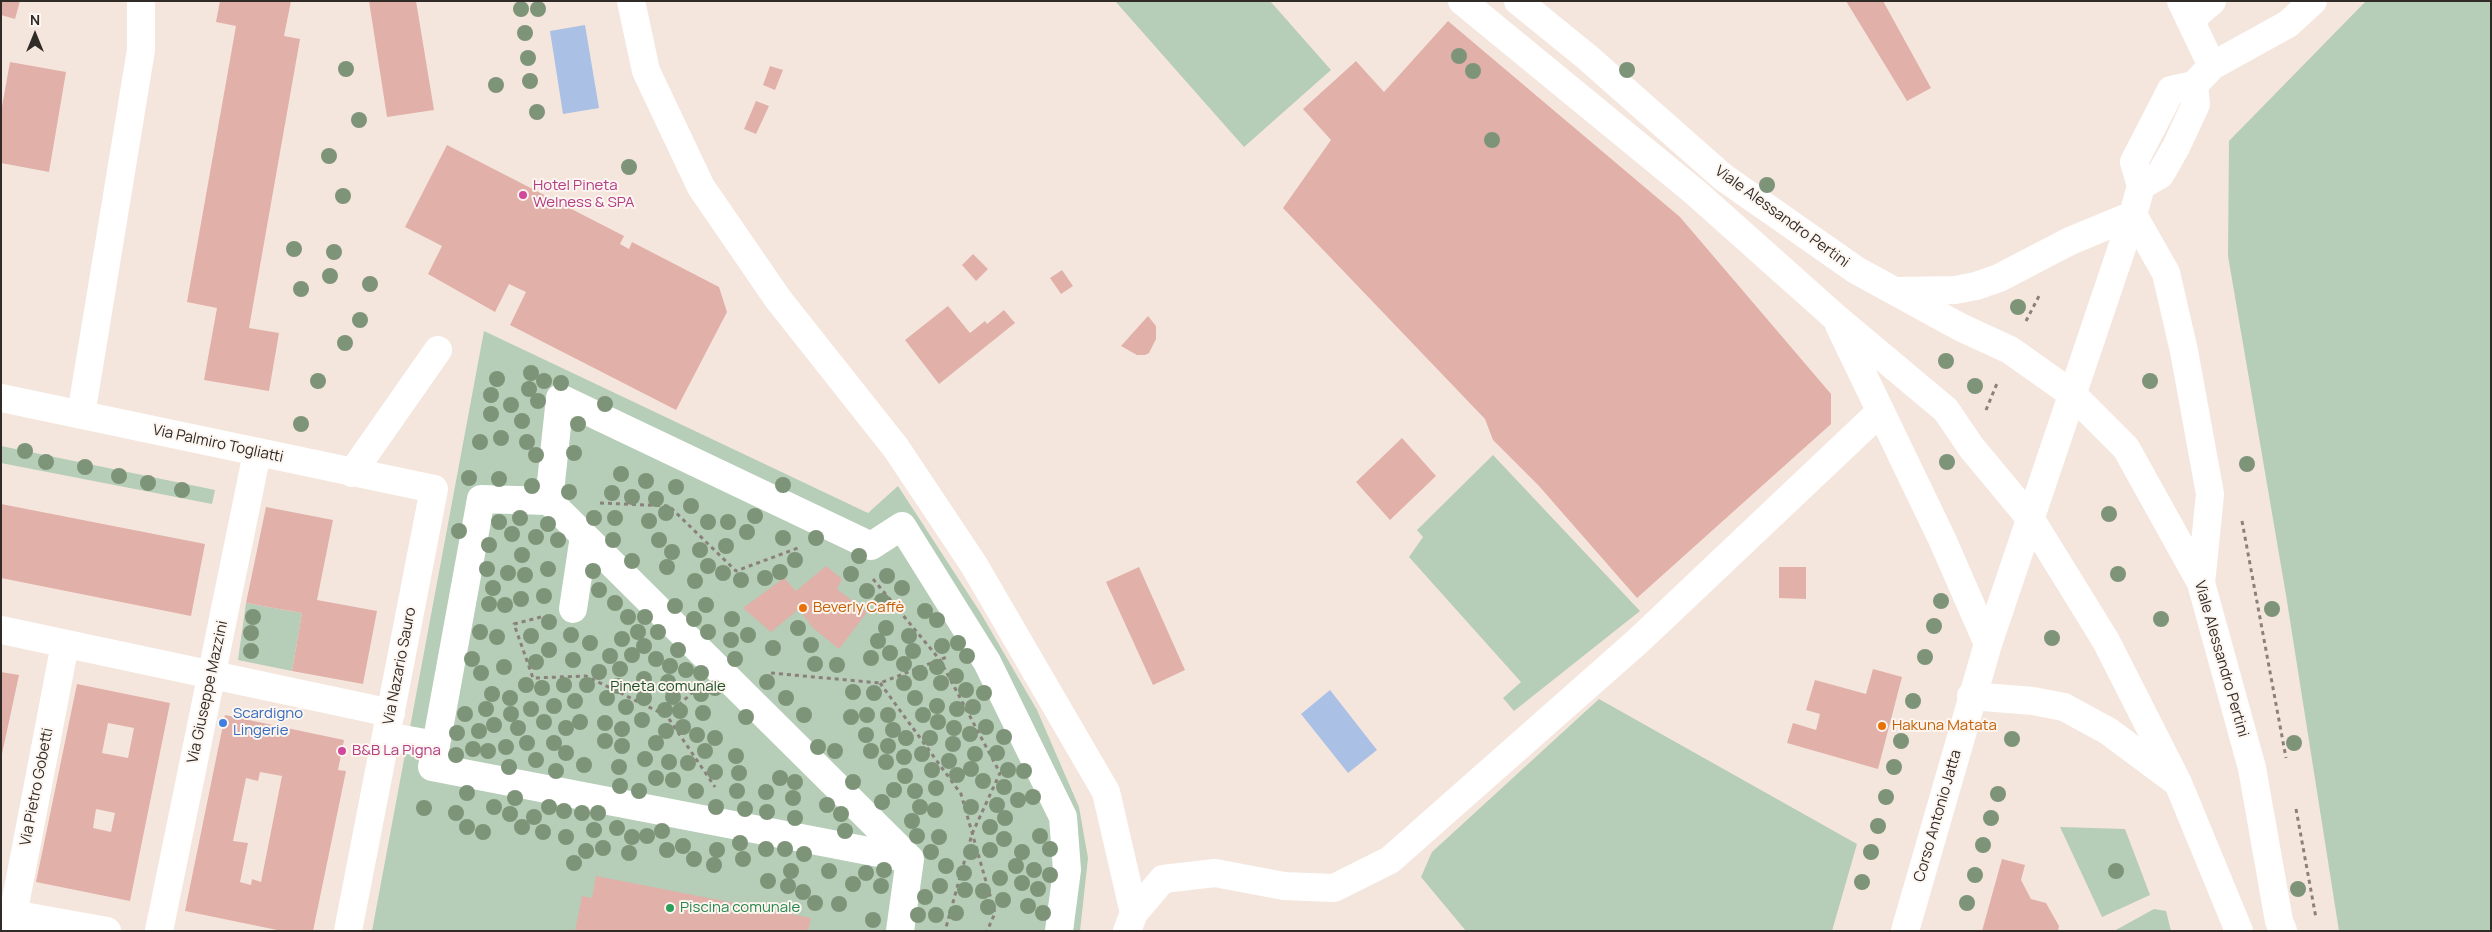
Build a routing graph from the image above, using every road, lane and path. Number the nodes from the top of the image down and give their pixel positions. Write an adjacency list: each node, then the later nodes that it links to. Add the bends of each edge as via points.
1 (141, 1): 18 (street, via 141,50)
2 (631, 1): 48 (street, via 646,71 702,187 778,299 896,448 974,565 1106,792)
3 (1462, 1): 12 (street, Viale Alessandro Pertini, via 1696,193)
4 (1518, 1): 10 (street, Viale Alessandro Pertini, via 1723,177 1856,270)
5 (2212, 1): 7 (street)
6 (2313, 1): 8 (street, via 2288,24)
7 (2186, 10): 8 (street)
8 (2212, 66): 9 (street, via 2194,85 2171,90 2134,162 2141,186)
9 (2133, 215): 10 (street, via 1976,286 1955,290); 15 (street); 29 (street, via 2166,273 2184,351 2210,494)
10 (1893, 291): 14 (street, Viale Alessandro Pertini)
11 (2040, 295): 14 (path)
12 (1835, 317): 17 (street, Viale Alessandro Pertini); 19 (street, Viale Alessandro Pertini, via 1946,410)
13 (438, 350): 21 (street)
14 (2010, 350): 15 (street, Viale Alessandro Pertini); 19 (path)
15 (2072, 394): 25 (street); 29 (street, Viale Alessandro Pertini, via 2126,448)
16 (1, 398): 18 (street, Via Palmiro Togliatti)
17 (1880, 412): 33 (street, Viale Alessandro Pertini, via 1942,539); 48 (street, via 1638,641 1390,860 1334,888 1284,886 1215,873 1163,879)
18 (82, 415): 20 (street, Via Palmiro Togliatti)
19 (1971, 447): 25 (street, Viale Alessandro Pertini)
20 (257, 453): 21 (street, Via Palmiro Togliatti); 37 (street, Via Giuseppe Mazzini)
21 (352, 472): 22 (street, Via Palmiro Togliatti)
22 (434, 489): 41 (street, Via Nazario Sauro)
23 (549, 501): 26 (street); 34 (street, via 560,398 871,546 902,526); 42 (street, via 480,499)
24 (599, 503): 27 (path, via 669,506 736,570)
25 (2030, 518): 33 (street); 43 (street, Viale Alessandro Pertini, via 2106,641)
26 (584, 536): 30 (street); 36 (street)
27 (800, 548)
28 (866, 576): 35 (path, via 874,579)
29 (2201, 583): 58 (street, Viale Alessandro Pertini, via 2252,768)
30 (573, 609): 40 (path, via 514,624 533,678 586,676)
31 (1, 630): 32 (street)
32 (65, 644): 37 (street); 47 (street, Via Pietro Gobetti)
33 (1988, 644): 39 (street, Corso Antonio Jatta)
34 (976, 645): 35 (path); 55 (street, via 1063,816 1067,870)
35 (940, 660): 38 (path); 45 (path, via 1000,773)
36 (718, 668): 38 (path); 40 (path); 46 (street)
37 (212, 675): 41 (street); 50 (street, Via Giuseppe Mazzini)
38 (880, 683): 45 (path, via 961,794)
39 (1971, 696): 43 (street, via 2064,707 2108,732); 56 (street, Corso Antonio Jatta)
40 (666, 716): 44 (path)
41 (388, 724): 42 (street); 51 (street, Via Nazario Sauro)
42 (436, 745): 44 (street, via 432,767)
43 (2178, 783): 57 (street, Viale Alessandro Pertini)
44 (743, 827): 46 (street)
45 (972, 834): 53 (path); 54 (path, via 995,913)
46 (910, 859): 52 (street)
47 (8, 919): 49 (street)
48 (1131, 922)
49 (107, 931)
50 (159, 931)
51 (348, 931)
52 (900, 931)
53 (945, 931)
54 (987, 931)
55 (1059, 931)
56 (1905, 931)
57 (2239, 931)
58 (2283, 931)

